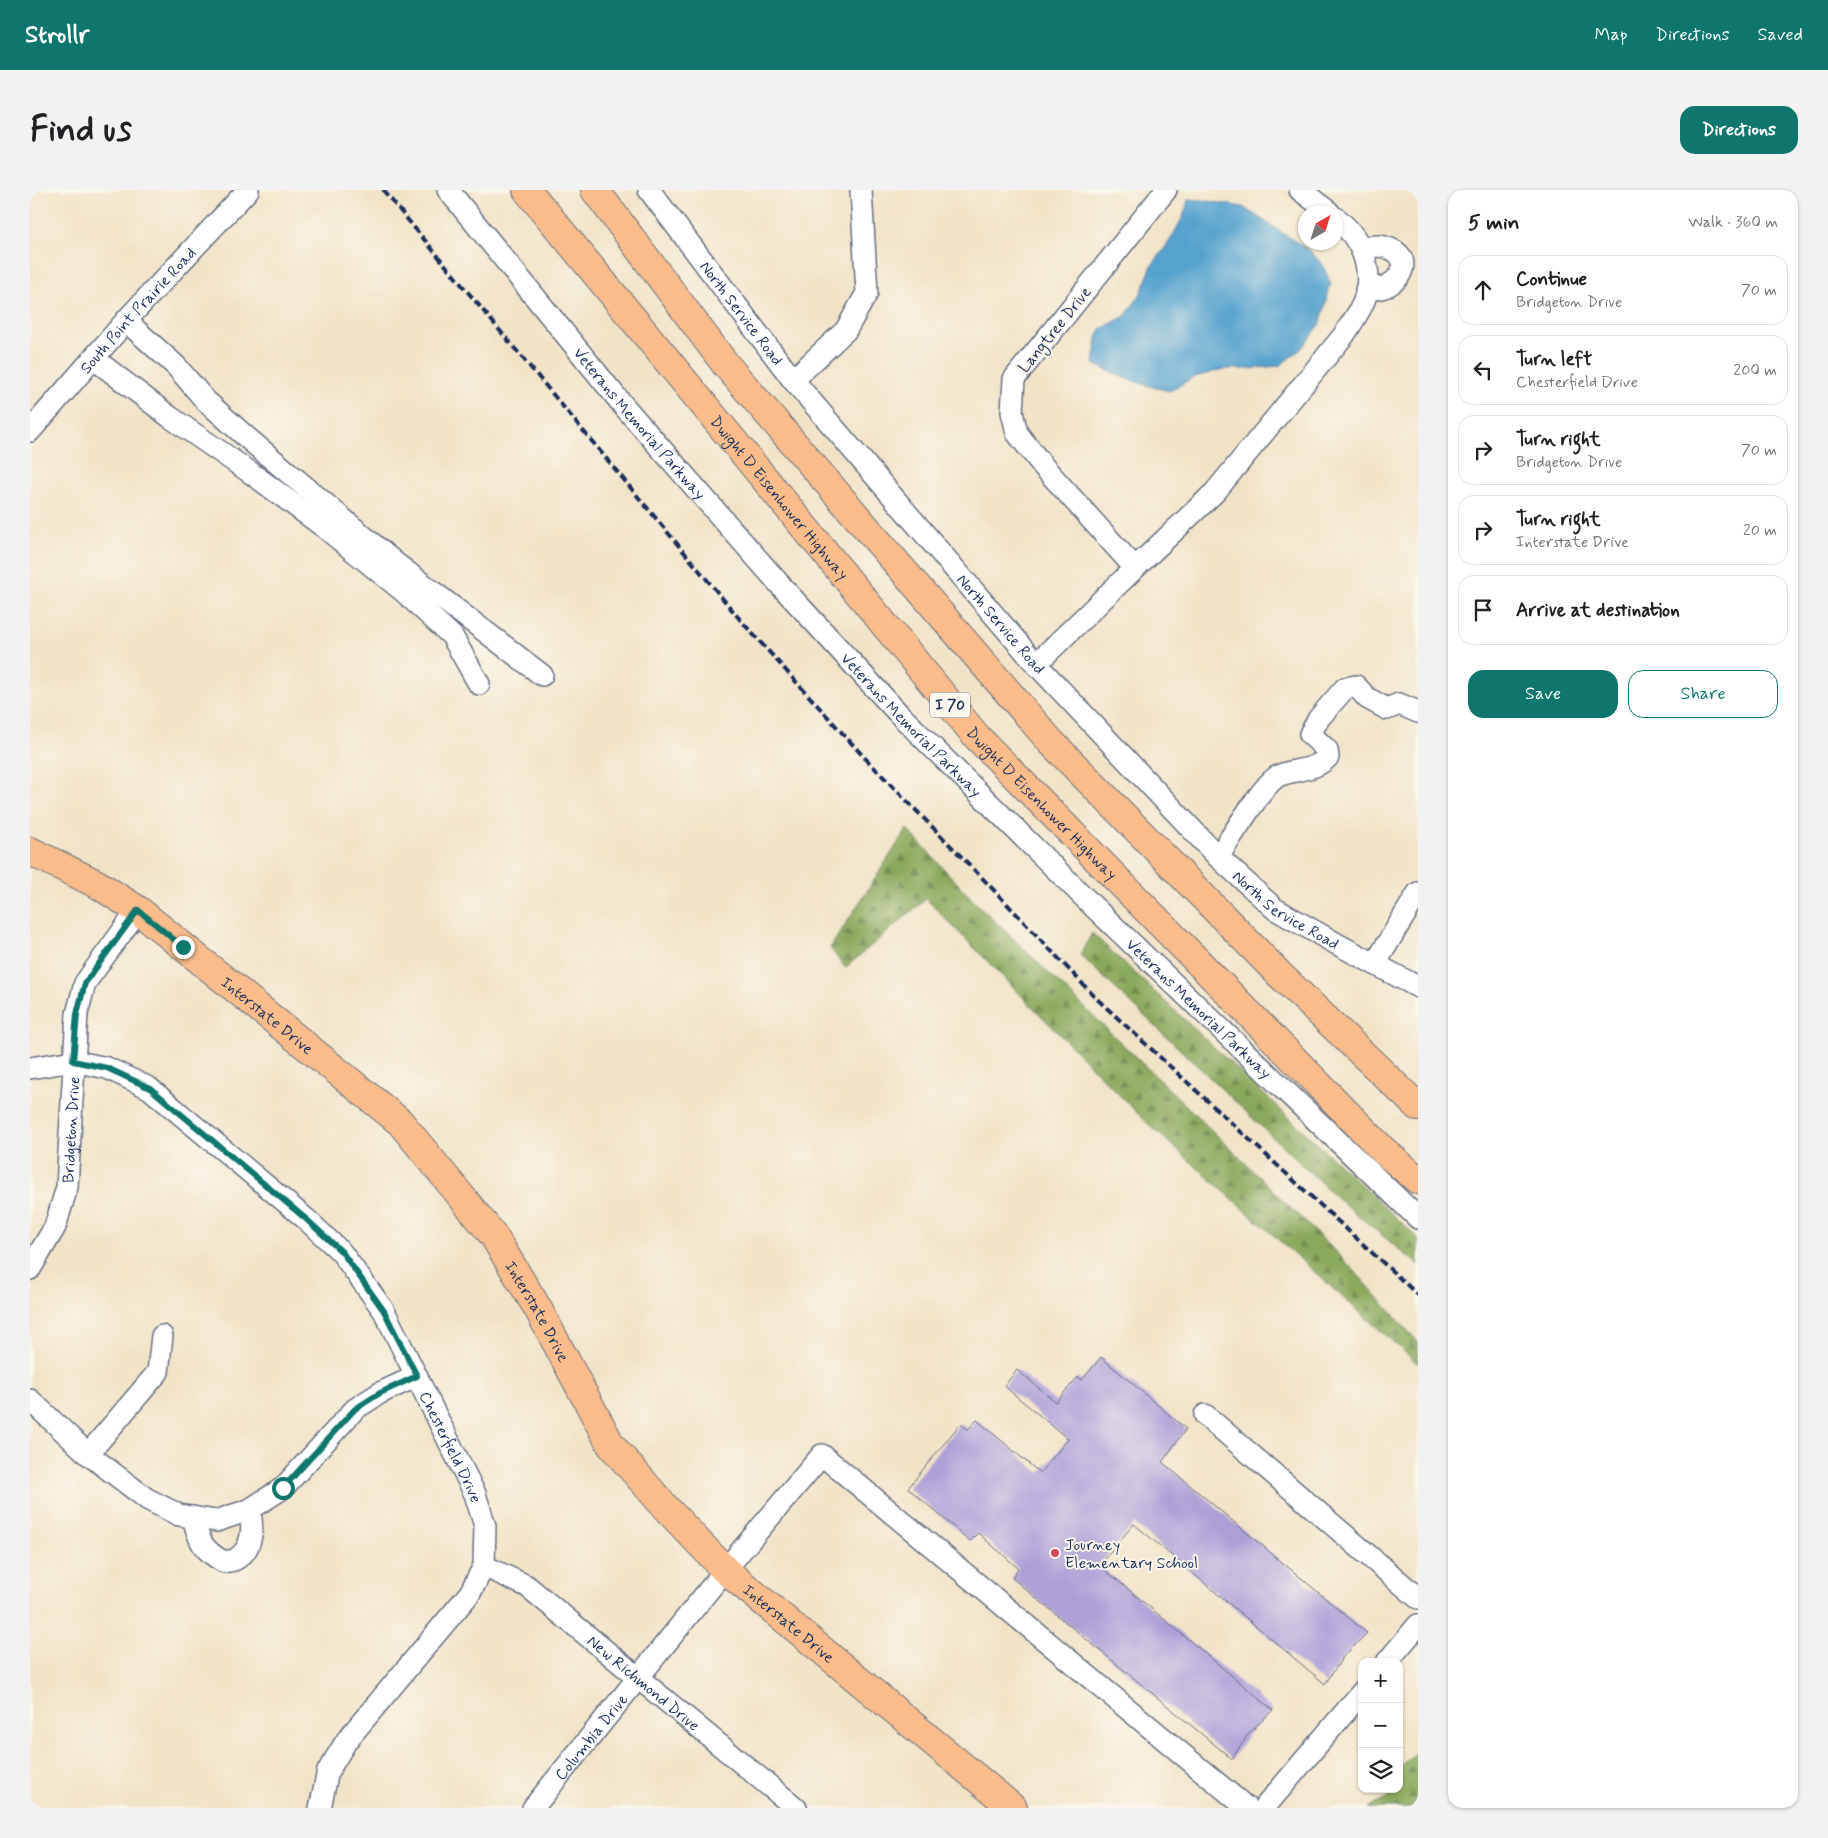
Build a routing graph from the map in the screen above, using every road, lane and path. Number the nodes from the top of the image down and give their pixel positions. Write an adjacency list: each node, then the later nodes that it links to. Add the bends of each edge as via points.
1 (248, 190): 13 (street, South Point Prairie Road)
2 (448, 190): 32 (street, Veterans Memorial Parkway, via 622,404 899,714 1111,924)
3 (527, 190): 31 (main road, Dwight D Eisenhower Highway / I 70, via 977,737 1384,1151)
4 (595, 190): 30 (main road, via 726,365 1051,742 1280,975)
5 (649, 190): 15 (street, North Service Road)
6 (861, 190): 15 (street, via 867,293 846,330)
7 (1166, 190): 17 (street, Langtree Drive, via 1014,379 1012,412 1017,433)
8 (1300, 190): 9 (street)
9 (1319, 205)
10 (1343, 225): 11 (street)
11 (1361, 248): 12 (street, via 1367,266); 12 (street, via 1390,248 1404,265 1402,274 1393,282 1382,288)
12 (1366, 290): 17 (street, via 1364,300 1344,335 1250,451 1215,492)
13 (126, 321): 14 (street, South Point Prairie Road); 19 (street, via 245,436 394,562)
14 (93, 358): 16 (street, South Point Prairie Road); 20 (street, via 170,417 252,472 403,591 452,636)
15 (793, 380): 18 (street, North Service Road)
16 (30, 430)
17 (1135, 568): 18 (street)
18 (1036, 664): 23 (street, North Service Road)
19 (542, 675)
20 (479, 684)
21 (1418, 712): 23 (street, via 1399,704 1387,709 1367,698 1356,686 1345,688 1318,718 1310,734 1327,750 1328,757 1322,764 1278,777 1264,789)
22 (30, 852): 25 (main road, Interstate Drive, via 97,884)
23 (1218, 857): 26 (street, North Service Road, via 1275,909)
24 (1418, 893): 26 (street)
25 (138, 910): 28 (street, Bridgeton Drive, via 85,983 77,1014); 42 (main road, Interstate Drive, via 400,1122 493,1235 538,1307 610,1445)
26 (1374, 964): 27 (street, North Service Road)
27 (1418, 987)
28 (73, 1061): 29 (street, Chesterfield Drive); 33 (street, Bridgeton Drive, via 67,1187 55,1227); 35 (street, Chesterfield Drive, via 107,1068 150,1088 306,1219 342,1252 384,1311)
29 (30, 1068)
30 (1418, 1106)
31 (1418, 1180)
32 (1418, 1218)
33 (30, 1269)
34 (162, 1336): 38 (street, via 158,1372)
35 (417, 1376): 39 (street, via 355,1409 283,1488); 41 (street, Chesterfield Drive, via 476,1494 485,1526)
36 (30, 1400): 38 (street)
37 (1205, 1415): 43 (street)
38 (88, 1454): 40 (street, via 147,1499 179,1515)
39 (249, 1510): 40 (street, via 216,1521); 40 (street, via 252,1532 248,1548 236,1559 224,1562 210,1554 198,1537)
40 (193, 1517)
41 (484, 1566): 46 (street, New Richmond Drive, via 527,1586); 48 (street, Chesterfield Drive, via 470,1593 347,1740 328,1771)
42 (725, 1570): 46 (street, Columbia Drive); 51 (main road, Interstate Drive); 52 (street, Columbia Drive, via 822,1455)
43 (1418, 1598)
44 (1418, 1625): 45 (street)
45 (1391, 1658)
46 (639, 1678): 49 (street, Columbia Drive); 50 (street, New Richmond Drive)
47 (1358, 1697): 53 (street)
48 (320, 1808)
49 (533, 1808)
50 (796, 1808)
51 (1013, 1808)
52 (1247, 1808)
53 (1264, 1808)

